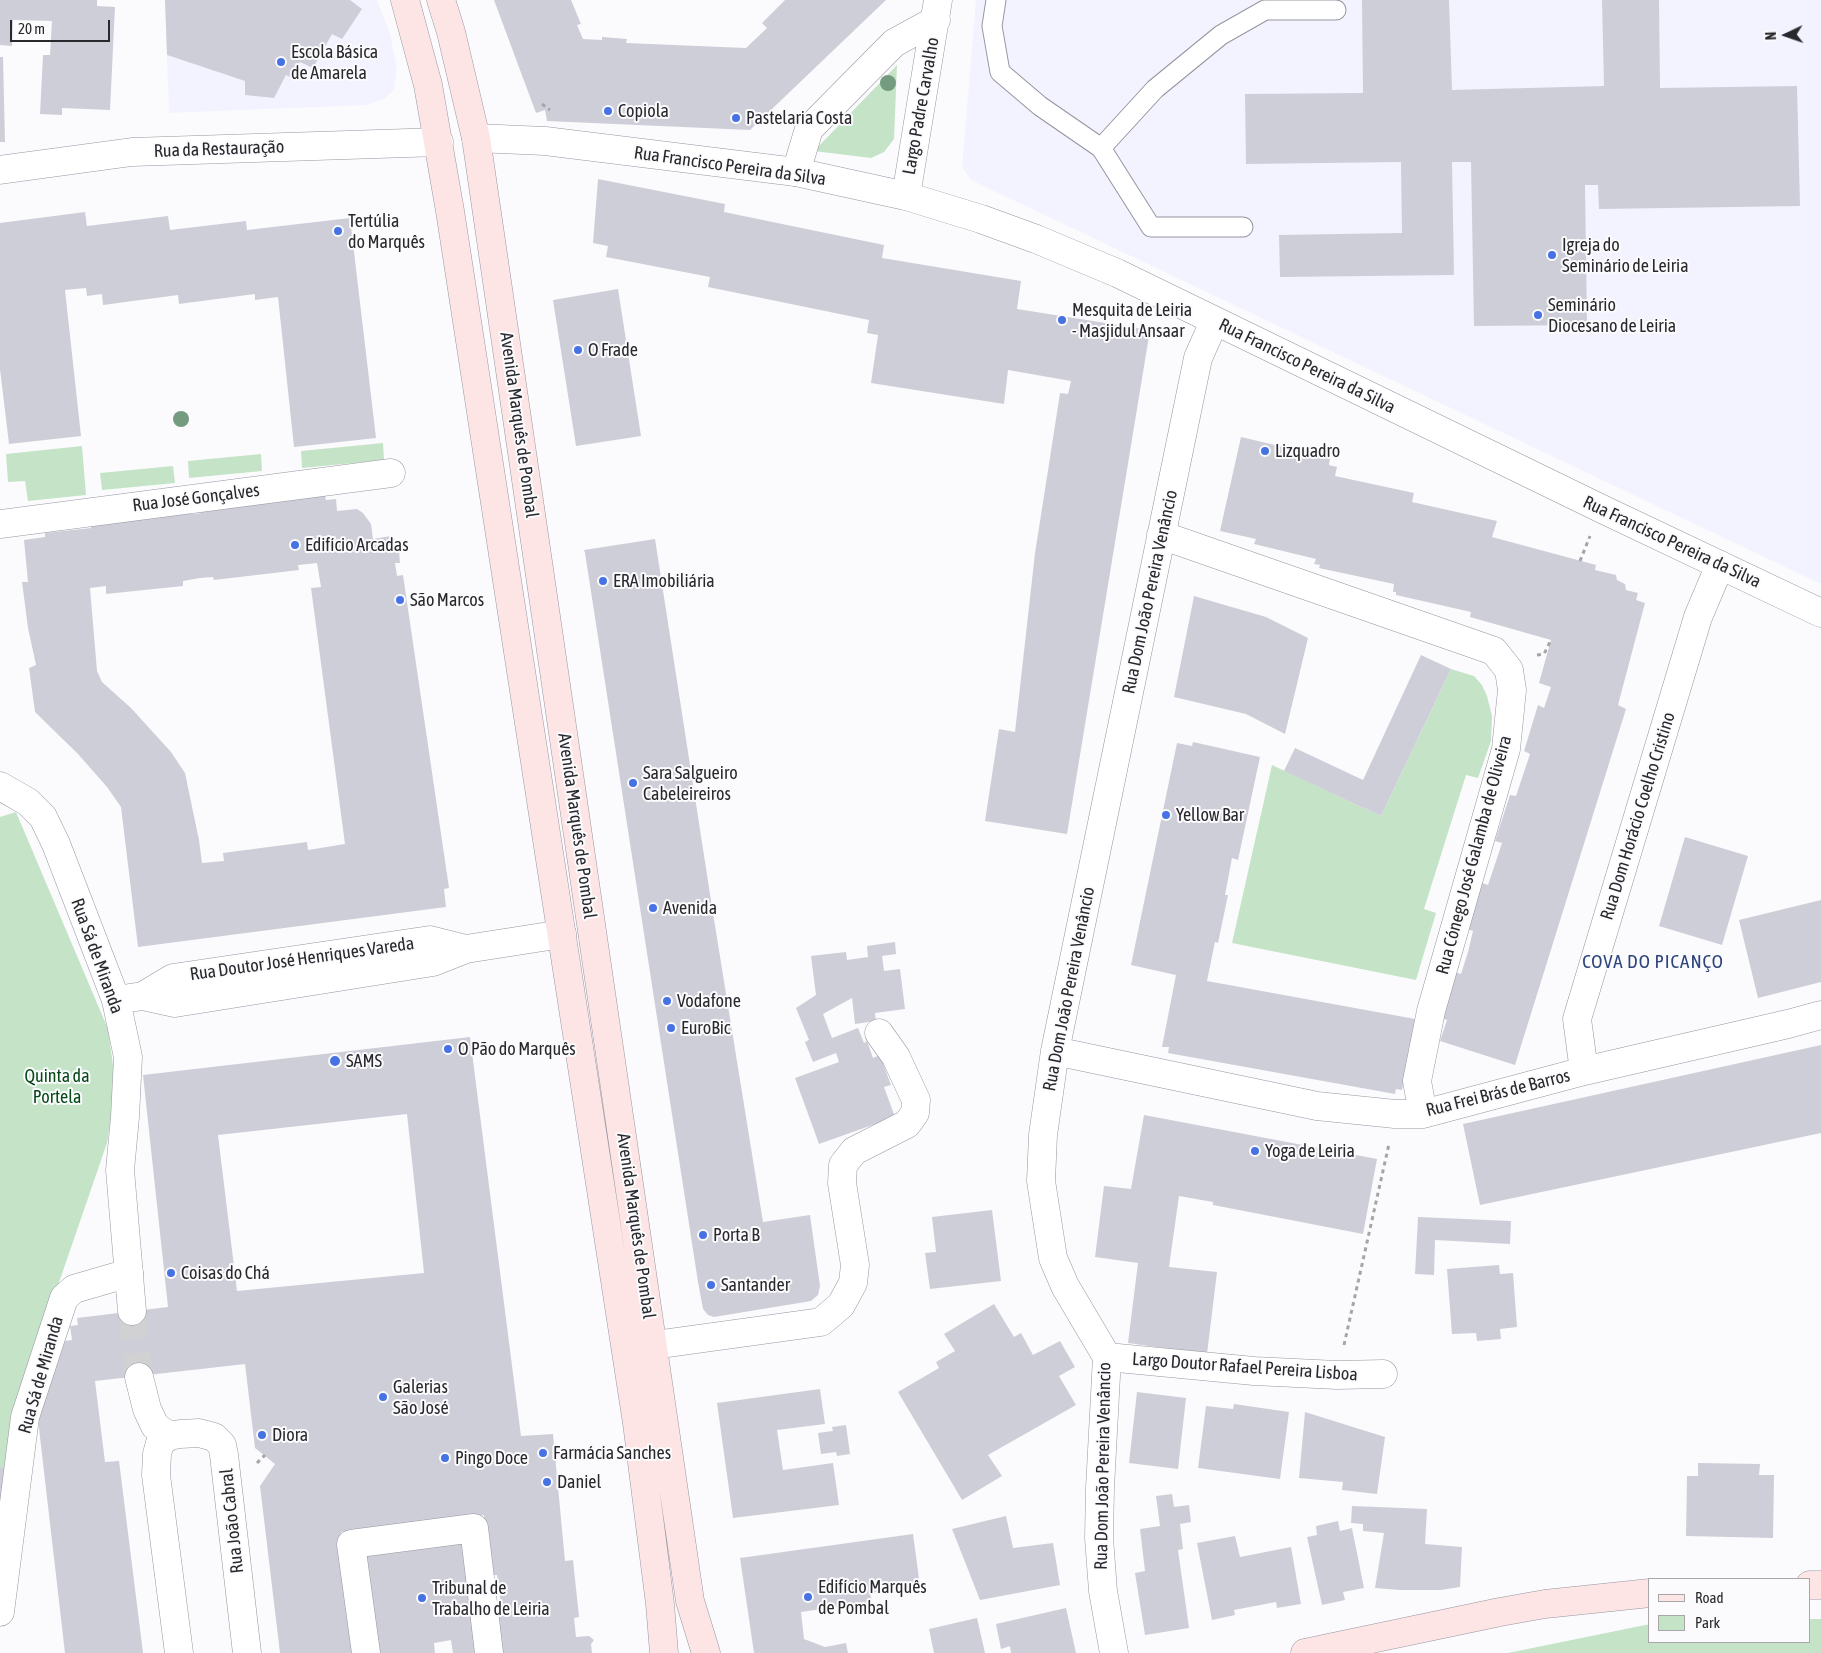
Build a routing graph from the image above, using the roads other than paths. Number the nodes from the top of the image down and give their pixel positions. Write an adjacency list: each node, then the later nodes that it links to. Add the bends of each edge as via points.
1 (405, 0): 7 (main road, Avenida Marquês de Pombal)
2 (441, 0): 6 (main road, Avenida Marquês de Pombal)
3 (996, 0): 8 (lane, via 992,26 1000,72 1040,106)
4 (937, 10): 10 (street, Largo Padre Carvalho, via 894,44 809,129); 11 (street, Largo Padre Carvalho)
5 (1336, 10): 8 (lane, via 1265,10 1221,35 1155,89)
6 (476, 138): 7 (main road); 10 (street, Rua Francisco Pereira da Silva, via 544,141); 29 (main road, Avenida Marquês de Pombal)
7 (439, 142): 9 (street, Rua da Restauração, via 132,152); 20 (main road, Avenida Marquês de Pombal)
8 (1101, 148): 12 (lane, via 1151,227)
9 (0, 170)
10 (796, 172): 11 (street, Rua Francisco Pereira da Silva)
11 (906, 196): 13 (street, Rua Francisco Pereira da Silva, via 1036,239 1117,273)
12 (1243, 227)
13 (1214, 322): 16 (street, Rua Dom João Pereira Venâncio, via 1198,358); 17 (street, Rua Francisco Pereira da Silva)
14 (391, 473): 15 (street, Rua José Gonçalves)
15 (0, 524)
16 (1161, 535): 24 (street, Rua Dom João Pereira Venâncio); 26 (street, Rua Cónego José Galamba de Oliveira, via 1494,651 1509,670 1512,690 1506,748 1431,1011 1418,1081)
17 (1720, 564): 18 (street, Rua Francisco Pereira da Silva); 25 (street, Rua Dom Horácio Coelho Cristino, via 1698,617 1577,1019)
18 (1821, 613)
19 (0, 786): 21 (street, Rua Sá de Miranda, via 28,802 43,817)
20 (562, 934): 21 (street, Rua Doutor José Henriques Vareda, via 466,949 433,962 175,1003 143,996); 40 (main road, Avenida Marquês de Pombal, via 637,1424)
21 (116, 1000): 27 (street, Rua Sá de Miranda, via 128,1057 120,1170)
22 (1821, 1014): 25 (street, Rua Frei Brás de Barros)
23 (879, 1032): 29 (street, via 896,1057 916,1100 915,1113 907,1124 854,1151 843,1165 842,1183 855,1265 853,1283 841,1305 821,1322)
24 (1055, 1051): 26 (street, Rua Frei Brás de Barros, via 1317,1106); 30 (street, Rua Dom João Pereira Venâncio, via 1042,1135 1041,1181 1046,1218 1053,1258 1065,1286)
25 (1584, 1071): 26 (street, Rua Frei Brás de Barros)
26 (1423, 1114)
27 (129, 1274): 28 (street, Rua Sá de Miranda); 35 (street, Rua Sá de Miranda, via 74,1289 64,1298 25,1417)
28 (132, 1311)
29 (654, 1346): 41 (main road, Avenida Marquês de Pombal, via 690,1601)
30 (1107, 1358): 31 (street, Largo Doutor Rafael Pereira Lisboa, via 1254,1371); 42 (street, Rua Dom João Pereira Venâncio, via 1099,1538 1103,1591)
31 (1383, 1374)
32 (139, 1377): 33 (street, via 155,1426)
33 (169, 1436): 36 (street, via 160,1443 156,1475); 37 (street, Rua João Cabral, via 199,1433 214,1438 222,1445)
34 (1648, 1594): 43 (main road, via 1545,1604)
35 (0, 1612)
36 (179, 1653)
37 (247, 1653)
38 (366, 1653): 39 (street, via 351,1544 474,1528)
39 (489, 1653)
40 (664, 1653)
41 (706, 1653)
42 (1114, 1653)
43 (1305, 1653)

